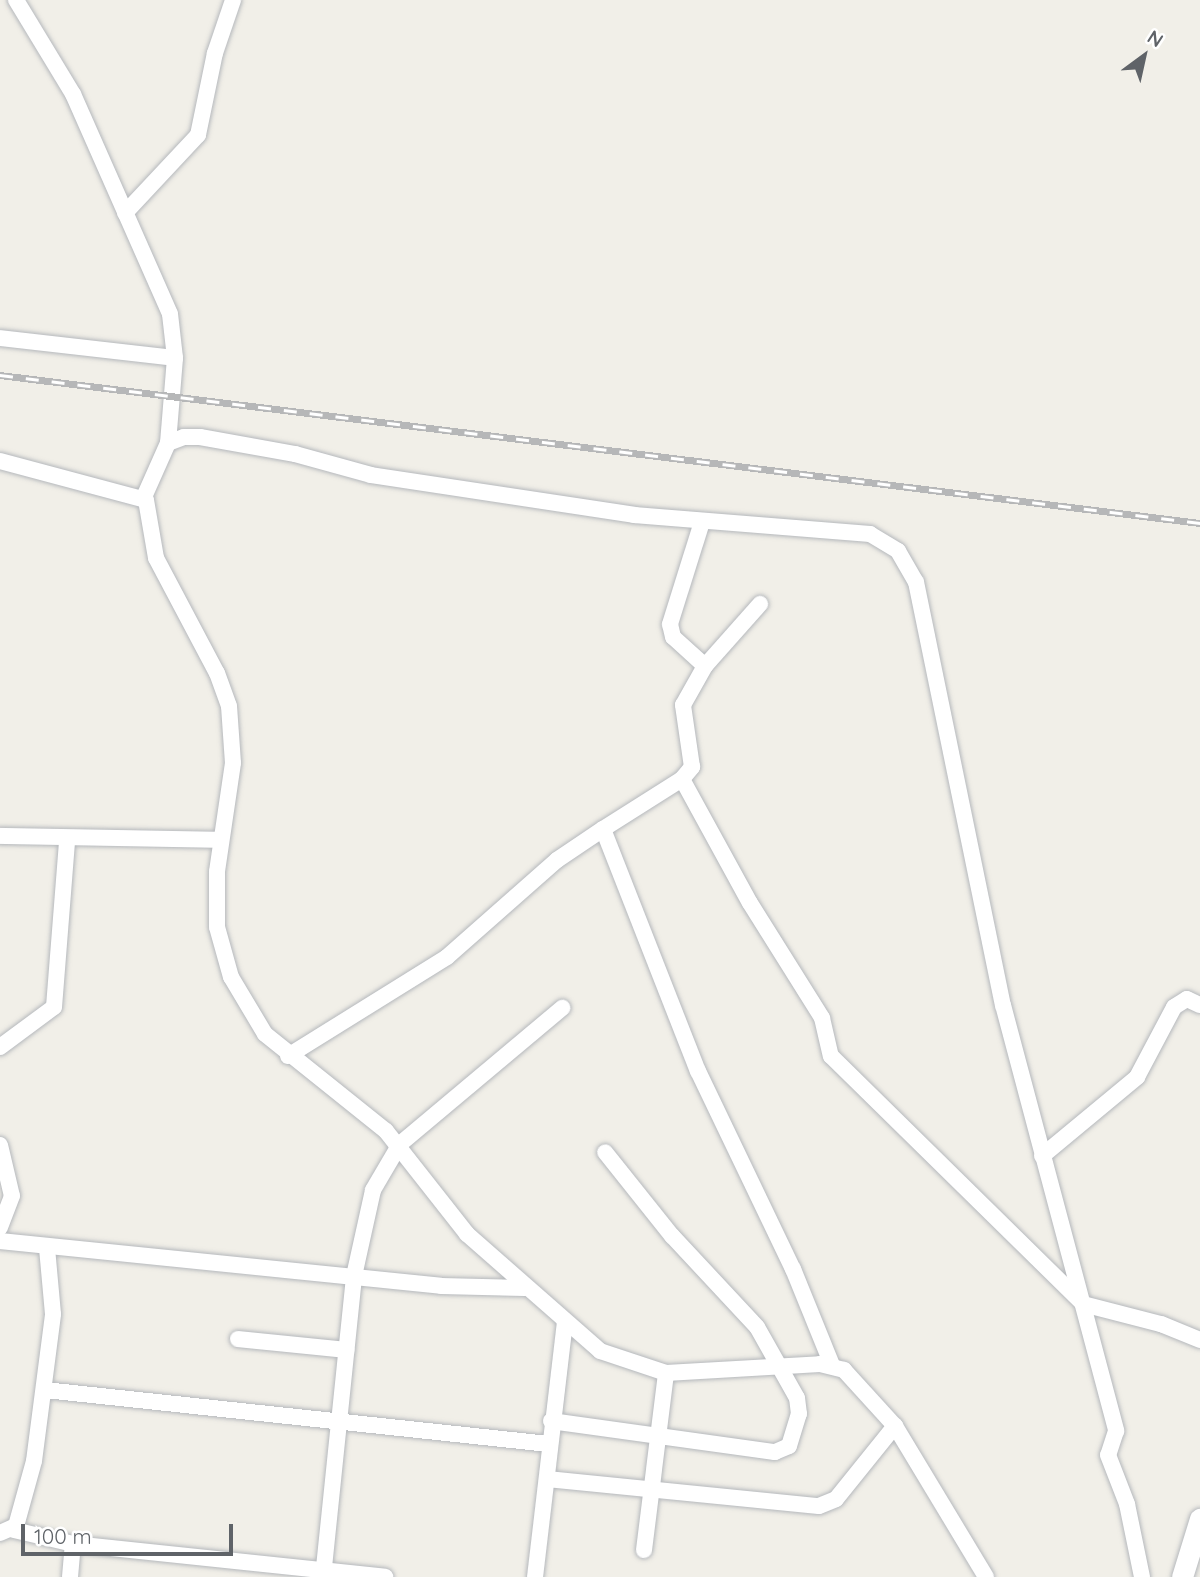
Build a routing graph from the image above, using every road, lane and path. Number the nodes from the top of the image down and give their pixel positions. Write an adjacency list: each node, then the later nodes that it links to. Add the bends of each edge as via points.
1 (16, 0): 3 (street, via 69,87)
2 (233, 0): 3 (street, via 215,53 198,135)
3 (125, 213): 5 (street, via 170,314)
4 (0, 338): 5 (street)
5 (175, 358): 6 (street)
6 (168, 443): 8 (street); 9 (street, via 184,437 211,439 384,477)
7 (0, 461): 8 (street)
8 (144, 497): 16 (street, via 156,558 217,673 229,706 233,762)
9 (702, 522): 11 (street, via 670,628 673,637); 24 (street, via 870,534 898,551 913,574 1003,1005)
10 (760, 604): 11 (street)
11 (705, 666): 12 (street, via 683,705 692,758 691,770)
12 (682, 779): 13 (street); 30 (street, via 750,904 822,1018 831,1056)
13 (603, 829): 20 (street, via 557,860 447,957); 35 (street, via 693,1060 800,1284)
14 (0, 836): 15 (street)
15 (67, 840): 16 (street); 19 (street, via 54,1007)
16 (221, 840): 20 (street, via 216,916 224,960 253,1020)
17 (1200, 1005): 24 (street, via 1187,999 1174,1007 1137,1077)
18 (562, 1007): 21 (street)
19 (0, 1047)
20 (288, 1056): 21 (street)
21 (400, 1144): 28 (street, via 373,1191); 29 (street, via 439,1203)
22 (0, 1145): 25 (street, via 12,1196)
23 (605, 1152): 36 (street, via 672,1236 749,1316)
24 (1042, 1156): 30 (street)
25 (0, 1228)
26 (0, 1241): 27 (street)
27 (47, 1248): 28 (street); 38 (street, via 54,1294)
28 (354, 1276): 29 (street, via 441,1286); 34 (street)
29 (525, 1288): 31 (street)
30 (1083, 1304): 33 (street, via 1161,1324); 55 (street, via 1116,1431 1108,1455 1127,1504)
31 (565, 1323): 37 (street, via 614,1357); 39 (street)
32 (238, 1339): 34 (street)
33 (1200, 1340)
34 (345, 1350): 40 (street)
35 (832, 1364): 36 (street); 41 (street, via 857,1381)
36 (778, 1368): 37 (street); 42 (street, via 799,1403 785,1450)
37 (666, 1373): 42 (street)
38 (45, 1390): 40 (street); 47 (street, via 28,1488)
39 (551, 1421): 42 (street); 43 (street)
40 (340, 1423): 43 (street); 50 (street)
41 (895, 1426): 45 (street, via 836,1499 826,1504); 54 (street)
42 (658, 1437): 45 (street)
43 (549, 1444): 44 (street)
44 (547, 1479): 45 (street); 53 (street)
45 (651, 1491): 49 (street)
46 (1200, 1521): 56 (street)
47 (7, 1532): 48 (street)
48 (73, 1544): 50 (street); 51 (street)
49 (644, 1550)
50 (323, 1574): 52 (street)
51 (70, 1577)
52 (385, 1577)
53 (535, 1577)
54 (986, 1577)
55 (1142, 1577)
56 (1182, 1577)

